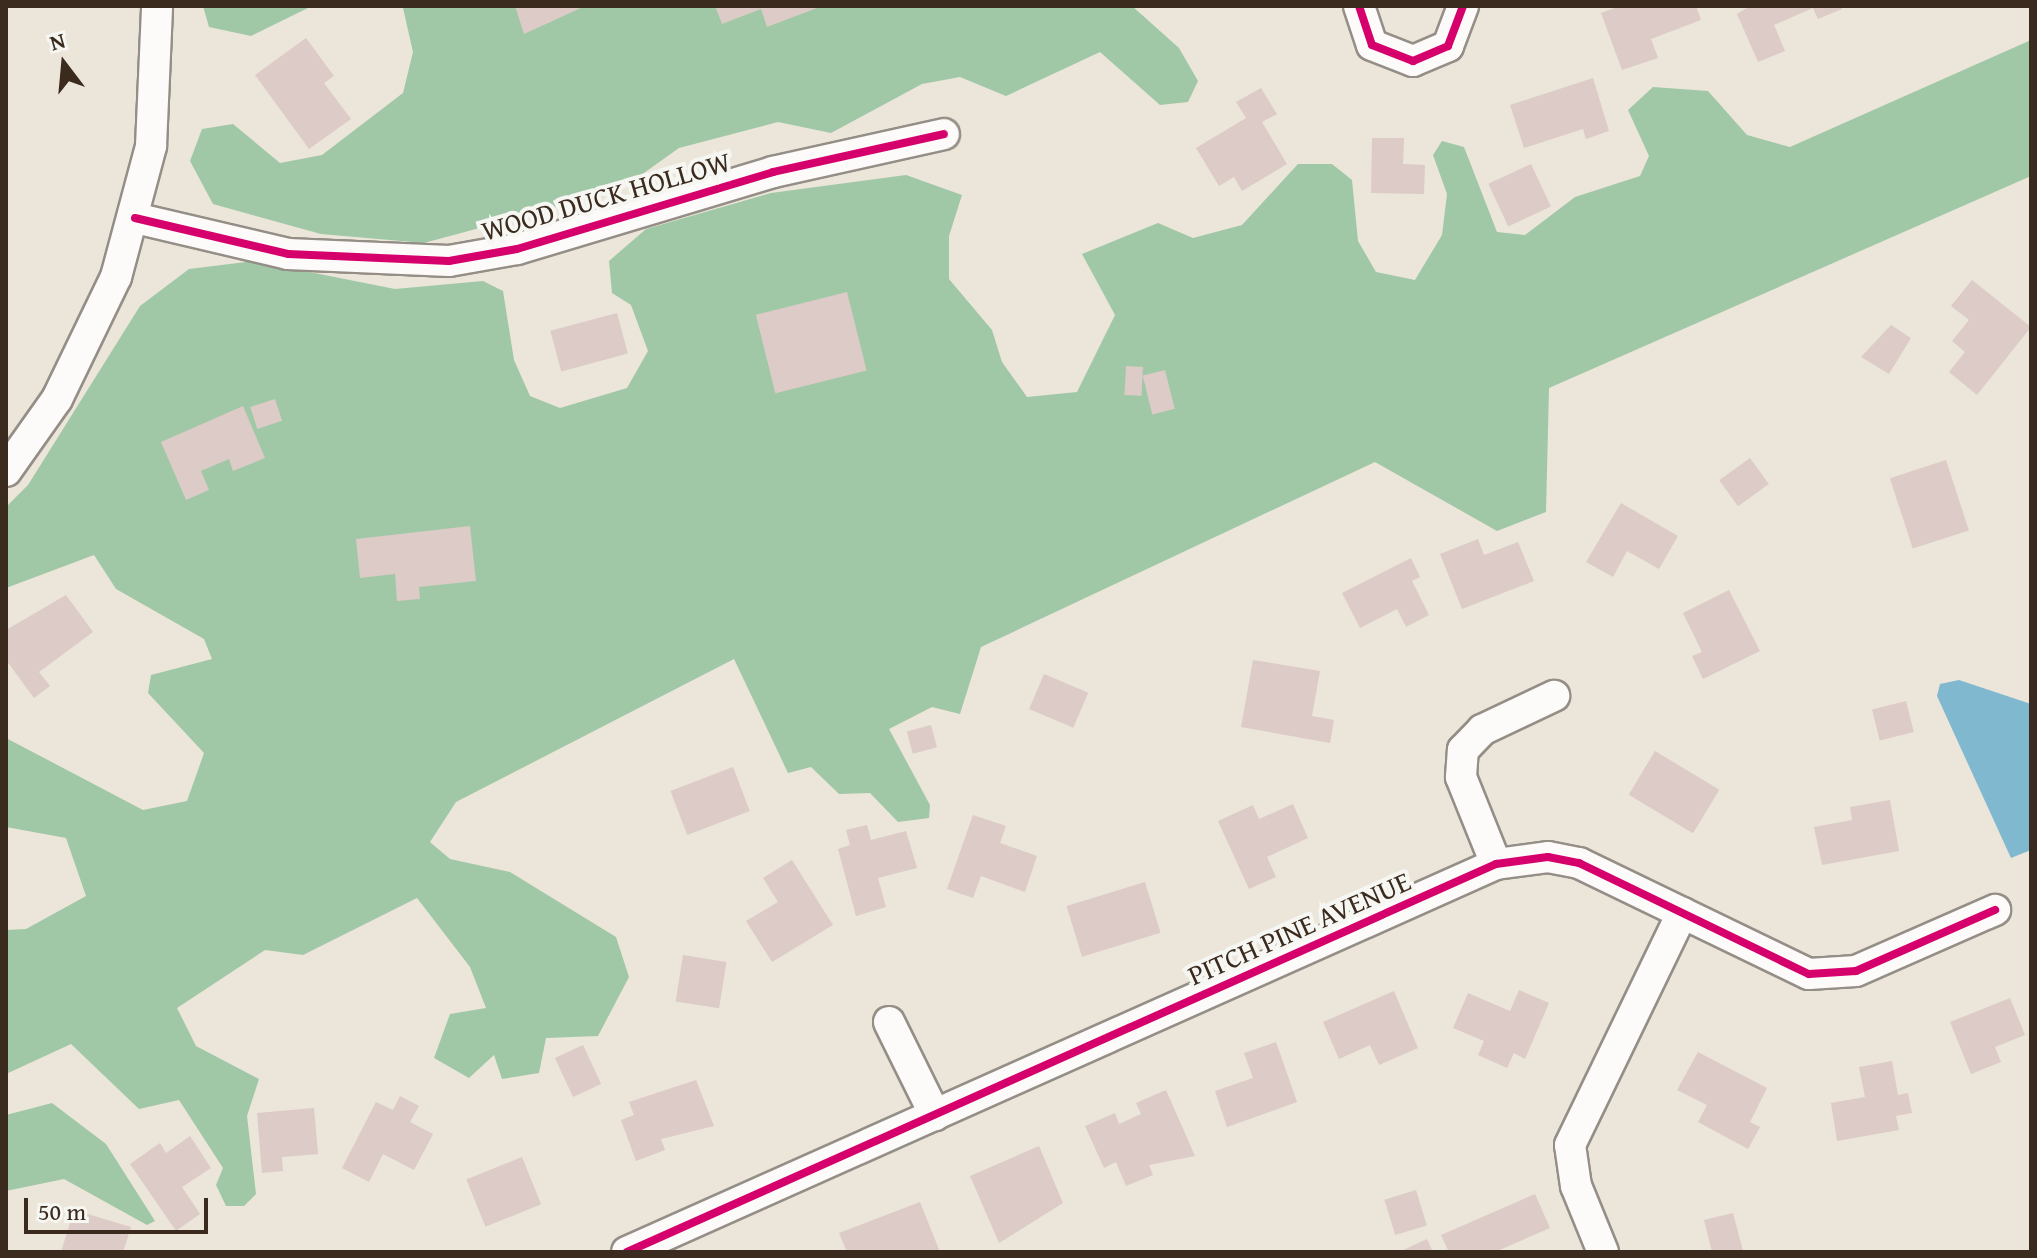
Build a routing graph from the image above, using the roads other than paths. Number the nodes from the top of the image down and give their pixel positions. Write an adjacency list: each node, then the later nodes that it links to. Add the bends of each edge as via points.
1 (157, 6): 5 (street, via 154,118)
2 (1359, 6): 3 (street, via 1372,45 1398,60 1421,60 1448,46)
3 (1463, 6)
4 (944, 134): 5 (street, WOOD DUCK HOLLOW, via 773,172 517,249 449,261 357,263 288,254)
5 (135, 218): 6 (street, via 90,340)
6 (6, 471)
7 (1554, 696): 8 (street, via 1482,730 1463,750 1461,777)
8 (1496, 864): 10 (street, PITCH PINE AVENUE, via 1548,857 1579,863); 12 (street, PITCH PINE AVENUE)
9 (1995, 910): 10 (street, PITCH PINE AVENUE, via 1833,975 1786,967)
10 (1682, 913): 14 (street, via 1570,1145 1576,1186)
11 (889, 1022): 12 (street)
12 (935, 1115): 13 (street, PITCH PINE AVENUE)
13 (627, 1252)
14 (1603, 1252)

